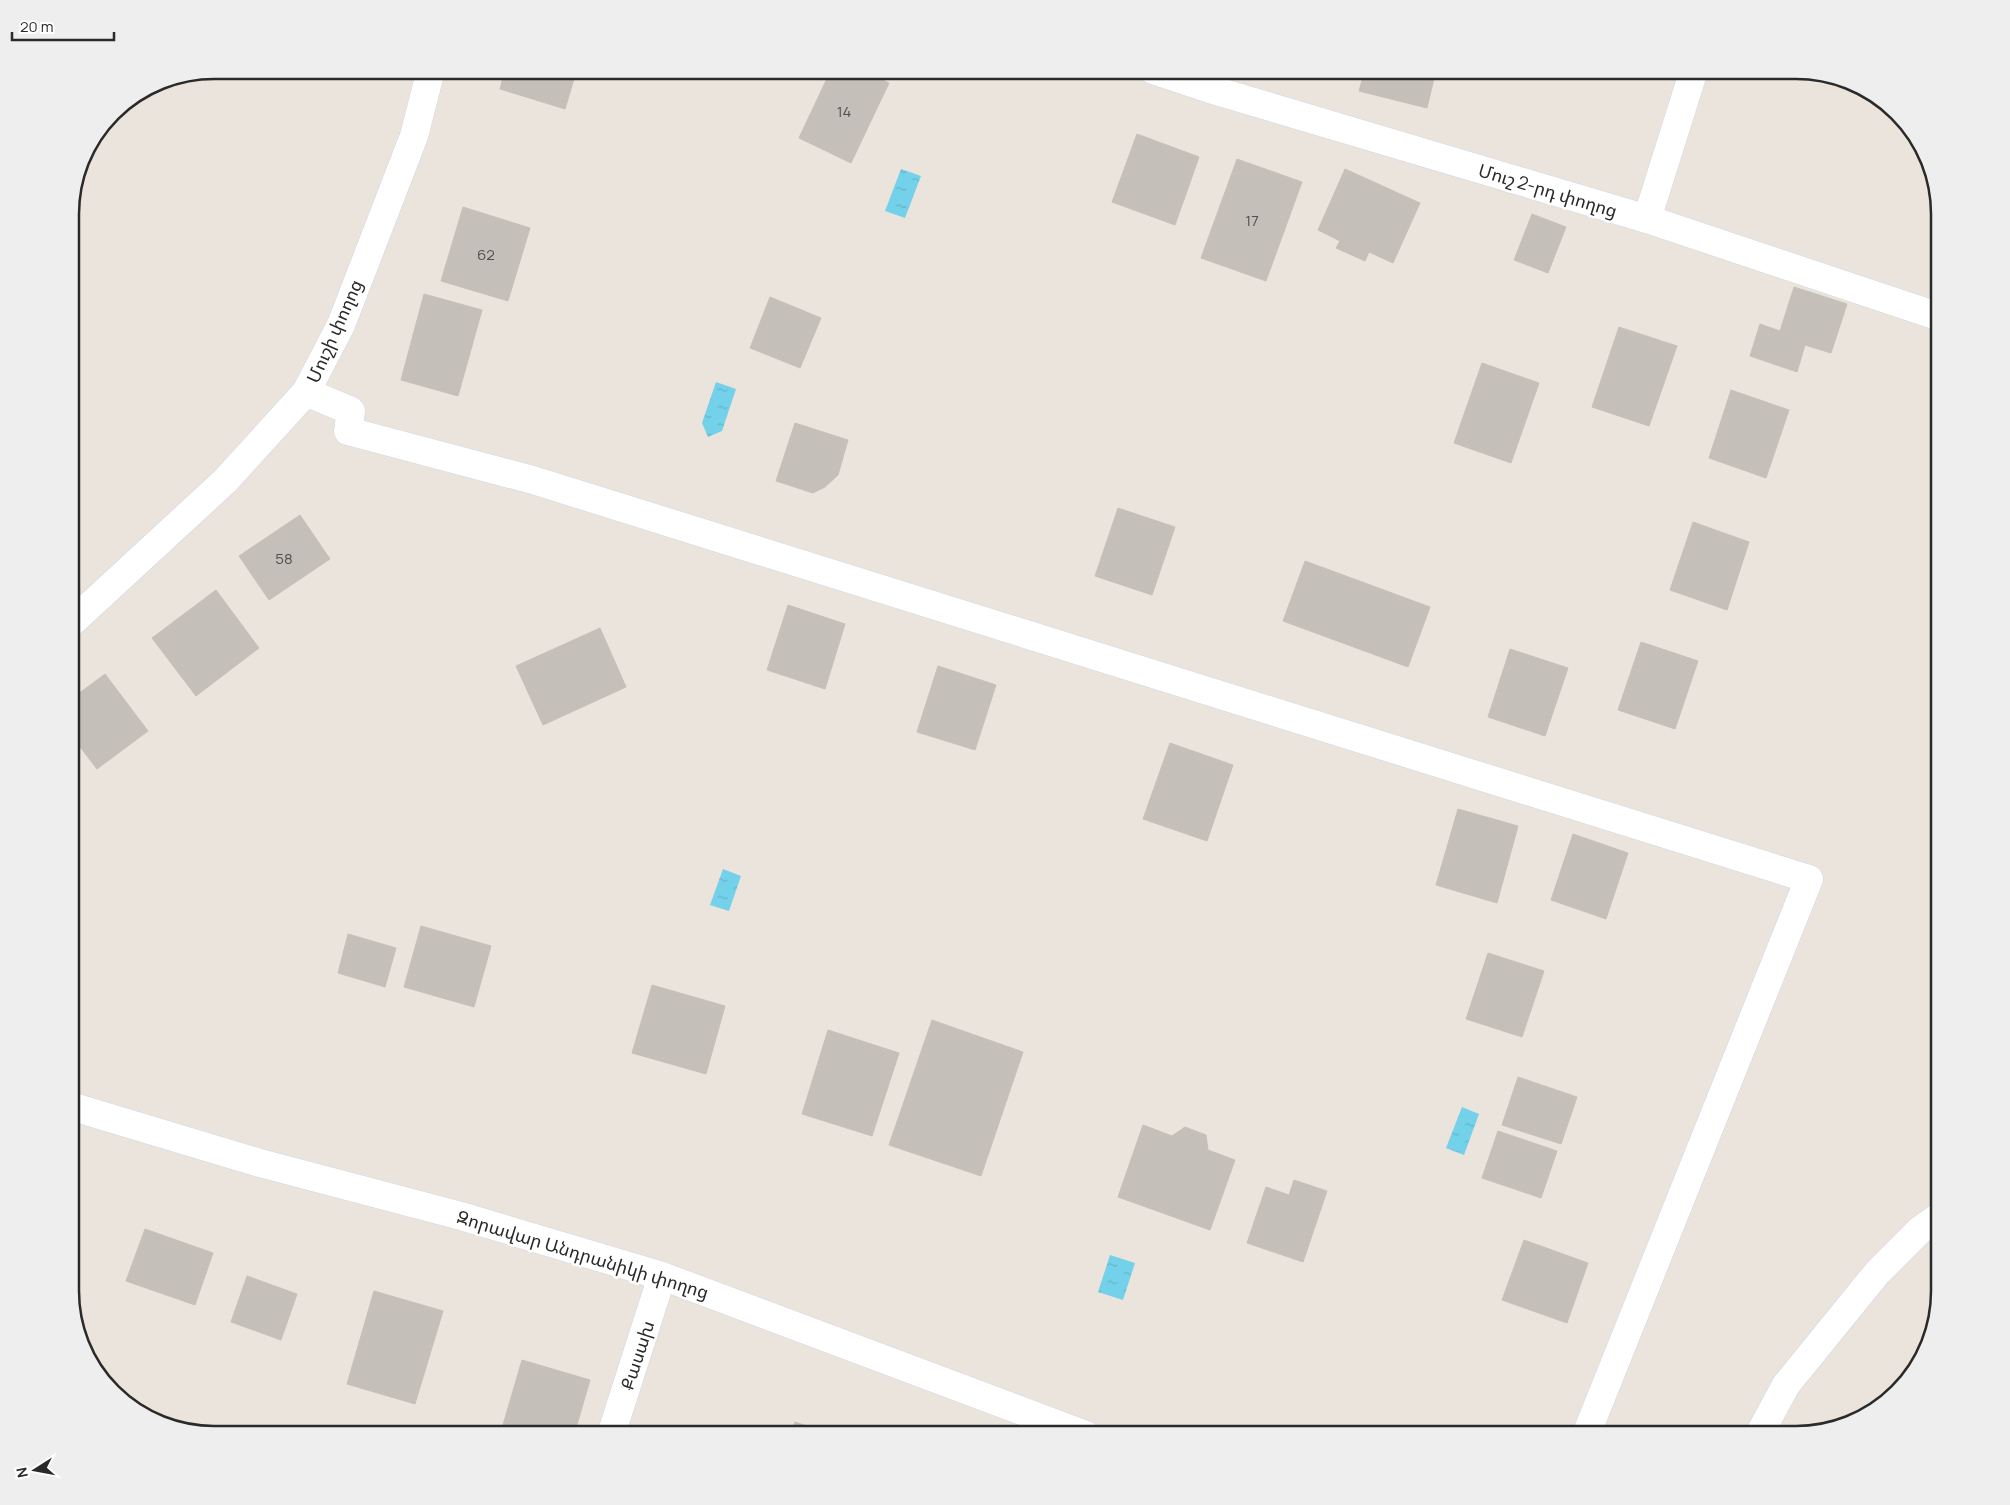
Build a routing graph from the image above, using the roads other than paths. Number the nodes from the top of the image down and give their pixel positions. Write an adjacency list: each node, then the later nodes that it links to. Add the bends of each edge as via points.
1 (429, 79): 6 (street, Մուշի փողոց, via 414,136 341,325)
2 (1691, 79): 4 (street)
3 (1212, 80): 4 (street, Մուշ 2-րդ փողոց)
4 (1647, 219): 5 (street, Մուշ 2-րդ փողոց)
5 (1931, 314)
6 (306, 392): 7 (street, Մուշի փողոց, via 225,482); 13 (street, via 351,411 348,430 533,480 1808,879)
7 (79, 616)
8 (79, 1109): 10 (street, Զորավար Անդրանիկի փողոց)
9 (1931, 1222): 14 (street, via 1877,1272 1786,1384)
10 (662, 1276): 11 (street, Քասախ); 12 (street, Զորավար Անդրանիկի փողոց)
11 (614, 1426)
12 (1062, 1426)
13 (1590, 1426)
14 (1763, 1426)

